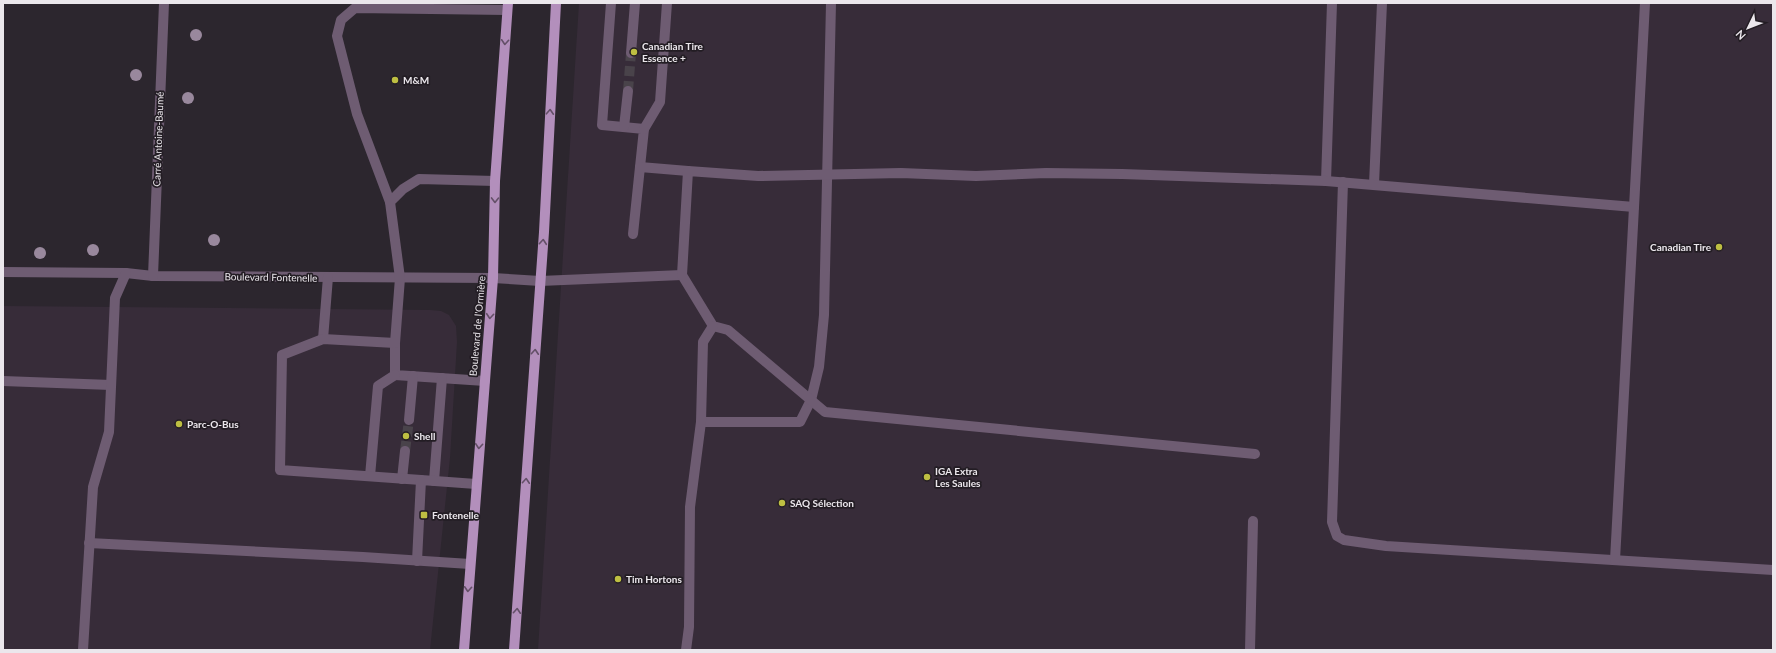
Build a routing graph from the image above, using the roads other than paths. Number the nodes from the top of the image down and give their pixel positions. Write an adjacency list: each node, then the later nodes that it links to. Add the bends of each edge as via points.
1 (164, 3): 27 (street, Carré Antoine-Baumé)
2 (556, 3): 32 (main road, one-way to 2)
3 (611, 3): 13 (street, via 602,125)
4 (635, 3): 11 (street)
5 (667, 3): 14 (street, via 660,102)
6 (831, 3): 17 (street)
7 (1332, 3): 19 (street)
8 (1382, 3): 21 (street)
9 (1646, 3): 23 (street)
10 (507, 7): 18 (main road, Boulevard de l'Ormière, one-way to 18); 22 (street, via 355,8 341,20 337,36 357,114)
11 (631, 53)
12 (628, 90): 13 (street)
13 (624, 127): 14 (street)
14 (644, 130): 15 (street)
15 (640, 167): 16 (street); 24 (street)
16 (688, 171): 17 (street, via 758,176); 28 (street)
17 (827, 174): 19 (street, via 1122,174); 42 (street, via 824,315 819,367)
18 (495, 181): 22 (street, via 419,179 403,188); 31 (main road, Boulevard de l'Ormière, one-way to 31)
19 (1326, 181): 20 (street)
20 (1343, 182): 21 (street); 54 (street, via 1332,522 1336,536 1344,540 1386,546)
21 (1374, 184): 23 (street)
22 (390, 202): 30 (street)
23 (1634, 207): 54 (street)
24 (633, 234)
25 (3, 272): 26 (street, Boulevard Fontenelle)
26 (126, 273): 27 (street, Boulevard Fontenelle); 41 (street, via 115,298)
27 (152, 276): 29 (street, Boulevard Fontenelle)
28 (682, 276): 32 (street, Boulevard Fontenelle); 33 (street)
29 (328, 277): 30 (street, Boulevard Fontenelle); 34 (street)
30 (400, 278): 31 (street, Boulevard Fontenelle); 35 (street)
31 (493, 278): 32 (street, Boulevard Fontenelle); 40 (main road, Boulevard de l'Ormière, one-way to 40)
32 (540, 281): 60 (main road, one-way to 32)
33 (713, 326): 42 (street, via 728,330); 44 (street, via 703,342)
34 (323, 339): 35 (street); 47 (street, via 282,355 280,470)
35 (396, 343): 36 (street)
36 (395, 375): 37 (street); 47 (street, via 378,386)
37 (414, 376): 38 (street); 43 (street)
38 (442, 378): 40 (street); 50 (street)
39 (3, 381): 41 (street)
40 (485, 381): 51 (main road, Boulevard de l'Ormière, one-way to 51)
41 (111, 385): 53 (street, via 109,432 93,488)
42 (811, 400): 44 (street, via 800,422); 46 (street, via 825,412)
43 (408, 420)
44 (701, 422): 61 (street, via 690,507 689,627)
45 (405, 451): 48 (street)
46 (1255, 454)
47 (370, 476): 48 (street)
48 (402, 478): 49 (street)
49 (421, 480): 50 (street); 55 (street)
50 (434, 481): 51 (street)
51 (476, 484): 56 (main road, Boulevard de l'Ormière)
52 (1253, 521): 62 (street)
53 (89, 543): 55 (street); 58 (street)
54 (1615, 560): 57 (street)
55 (416, 561): 56 (street)
56 (470, 564): 59 (main road, Boulevard de l'Ormière, one-way to 59)
57 (1773, 570)
58 (83, 650)
59 (464, 650)
60 (514, 650)
61 (686, 650)
62 (1250, 650)

